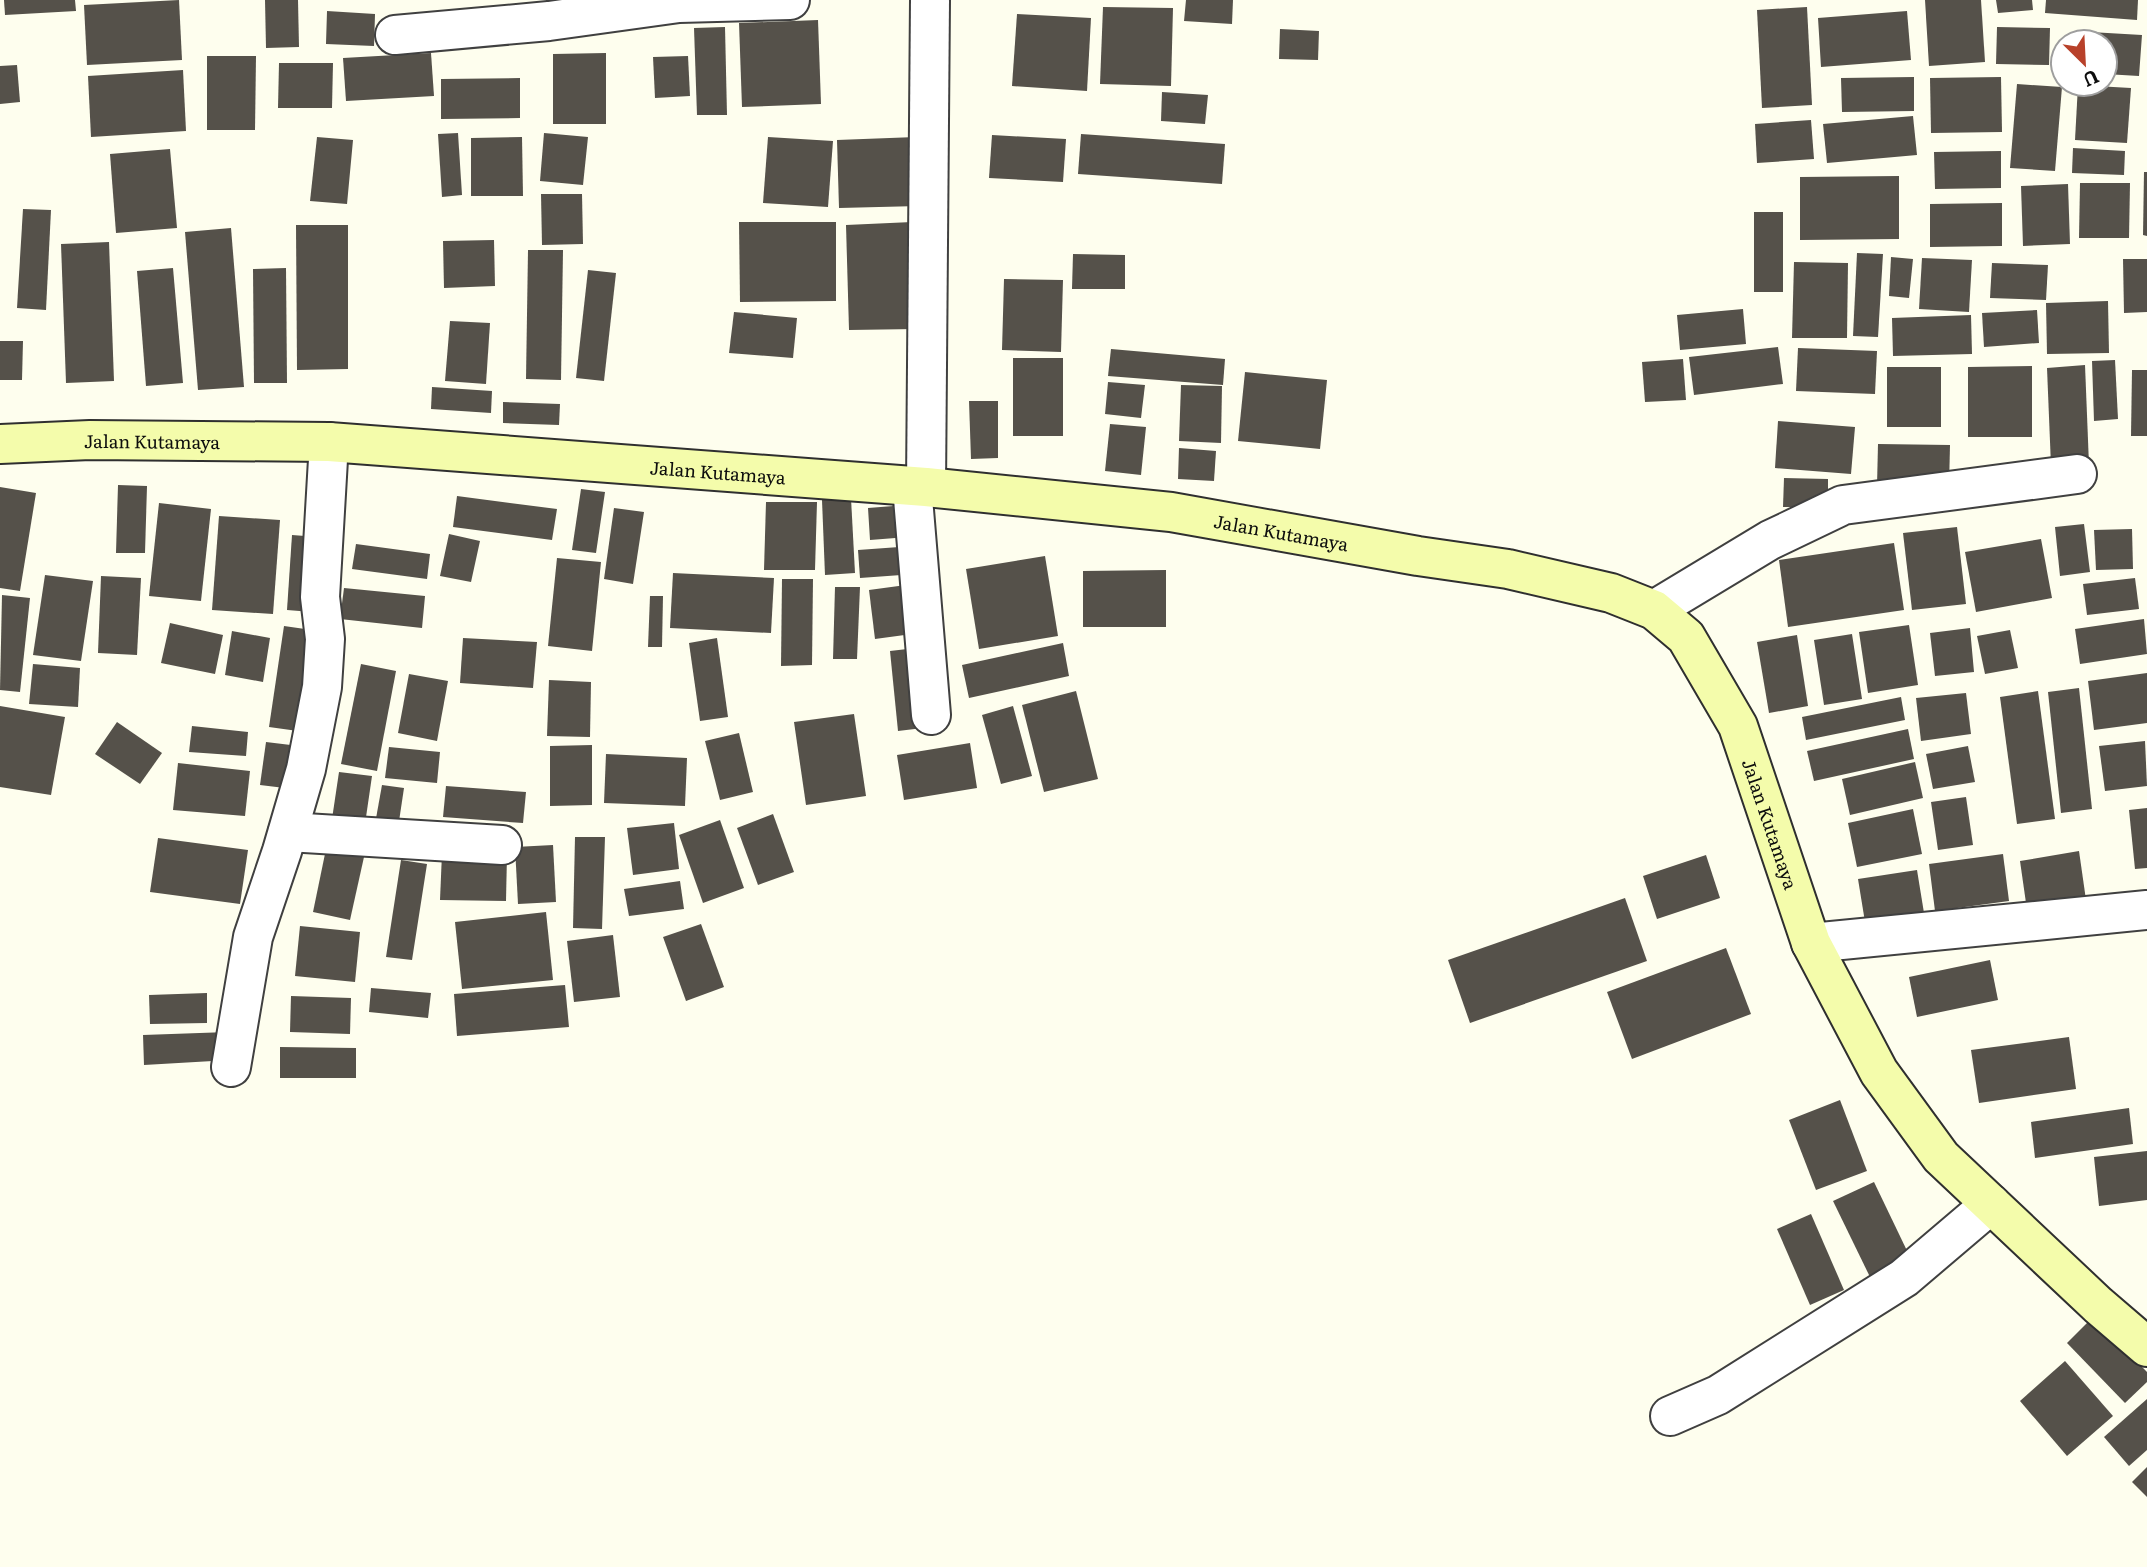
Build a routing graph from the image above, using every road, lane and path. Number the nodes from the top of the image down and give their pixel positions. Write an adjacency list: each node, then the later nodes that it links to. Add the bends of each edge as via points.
1 (790, 0): 3 (street, via 679,4)
2 (930, 0): 7 (street)
3 (395, 35)
4 (329, 442): 5 (main road, Jalan Kutamaya); 7 (main road, Jalan Kutamaya); 10 (street, via 320,597 325,639 322,687)
5 (0, 444)
6 (2077, 474): 8 (street, via 1843,505 1770,540)
7 (919, 487): 8 (main road, Jalan Kutamaya, via 1171,512 1508,569 1611,593); 9 (street)
8 (1654, 610): 13 (main road, Jalan Kutamaya, via 1686,637 1738,726)
9 (931, 715)
10 (288, 832): 11 (street); 14 (street, via 253,937)
11 (502, 845)
12 (2147, 910): 13 (street)
13 (1811, 943): 15 (main road, Jalan Kutamaya, via 1879,1072 1941,1157)
14 (231, 1068)
15 (1991, 1204): 16 (main road, Jalan Kutamaya); 17 (street, via 1904,1278 1718,1395)
16 (2147, 1347)
17 (1670, 1416)

